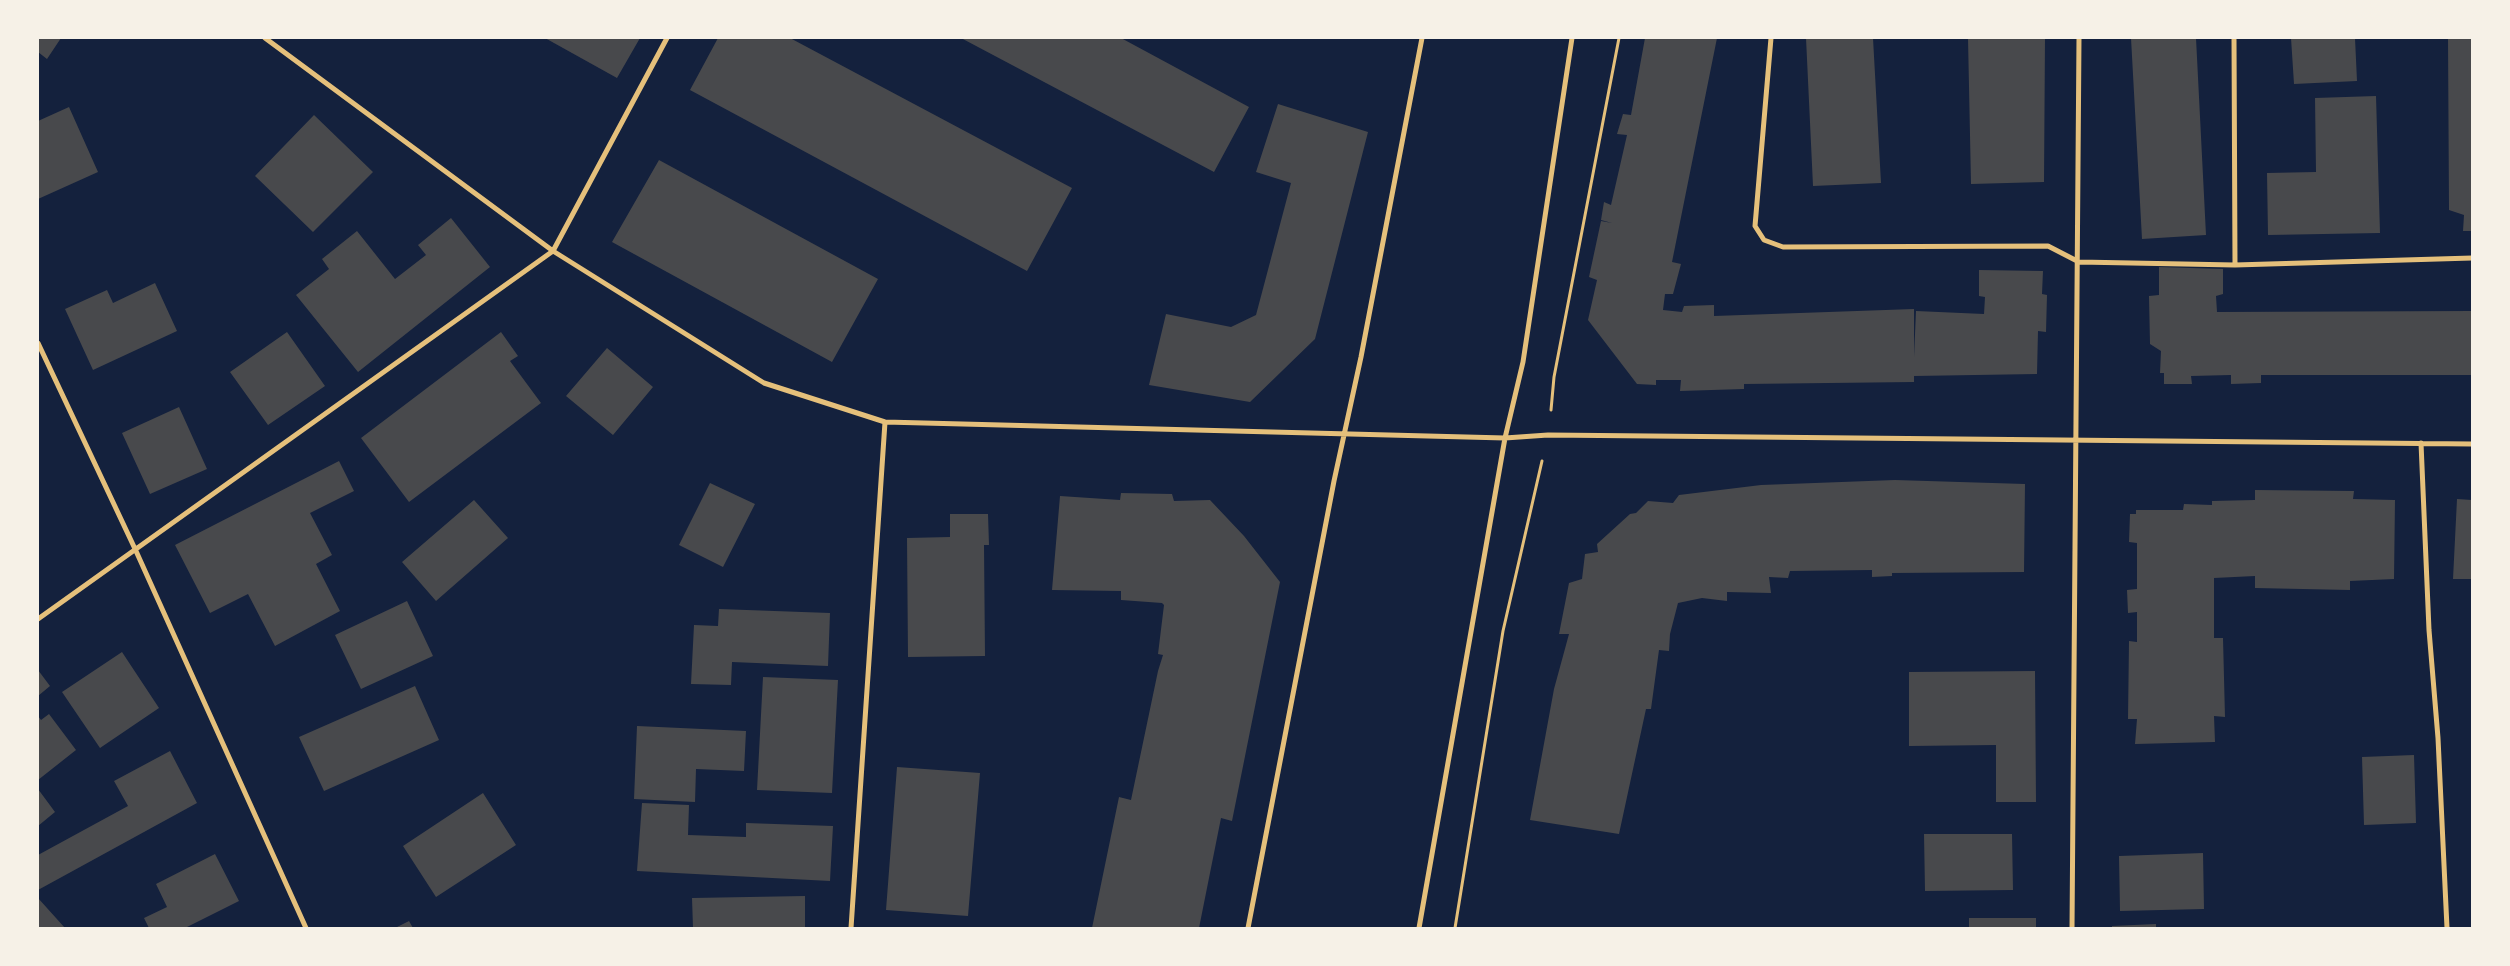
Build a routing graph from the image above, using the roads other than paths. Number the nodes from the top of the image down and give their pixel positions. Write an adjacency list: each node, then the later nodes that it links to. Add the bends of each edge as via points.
1 (265, 38): 8 (street)
2 (667, 38): 8 (street)
3 (1422, 38): 14 (street)
4 (1572, 38): 15 (street, via 1523,362)
5 (1771, 38): 10 (street, via 1756,226 1764,240 1783,247 2048,246)
6 (2079, 38): 10 (street)
7 (2234, 38): 11 (street)
8 (553, 252): 13 (street, via 764,383); 19 (street)
9 (2472, 258): 11 (street)
10 (2079, 262): 11 (street); 16 (street)
11 (2235, 265)
12 (38, 343): 19 (street)
13 (885, 422): 14 (street); 22 (street)
14 (1344, 434): 15 (street); 23 (street)
15 (1505, 438): 16 (street, via 1548,435); 24 (street)
16 (2075, 439): 17 (street); 25 (street)
17 (2421, 443): 18 (street); 26 (street)
18 (2472, 444)
19 (136, 551): 20 (street); 21 (street)
20 (38, 619)
21 (306, 928)
22 (851, 928)
23 (1248, 928)
24 (1419, 928)
25 (2072, 928)
26 (2446, 928)

